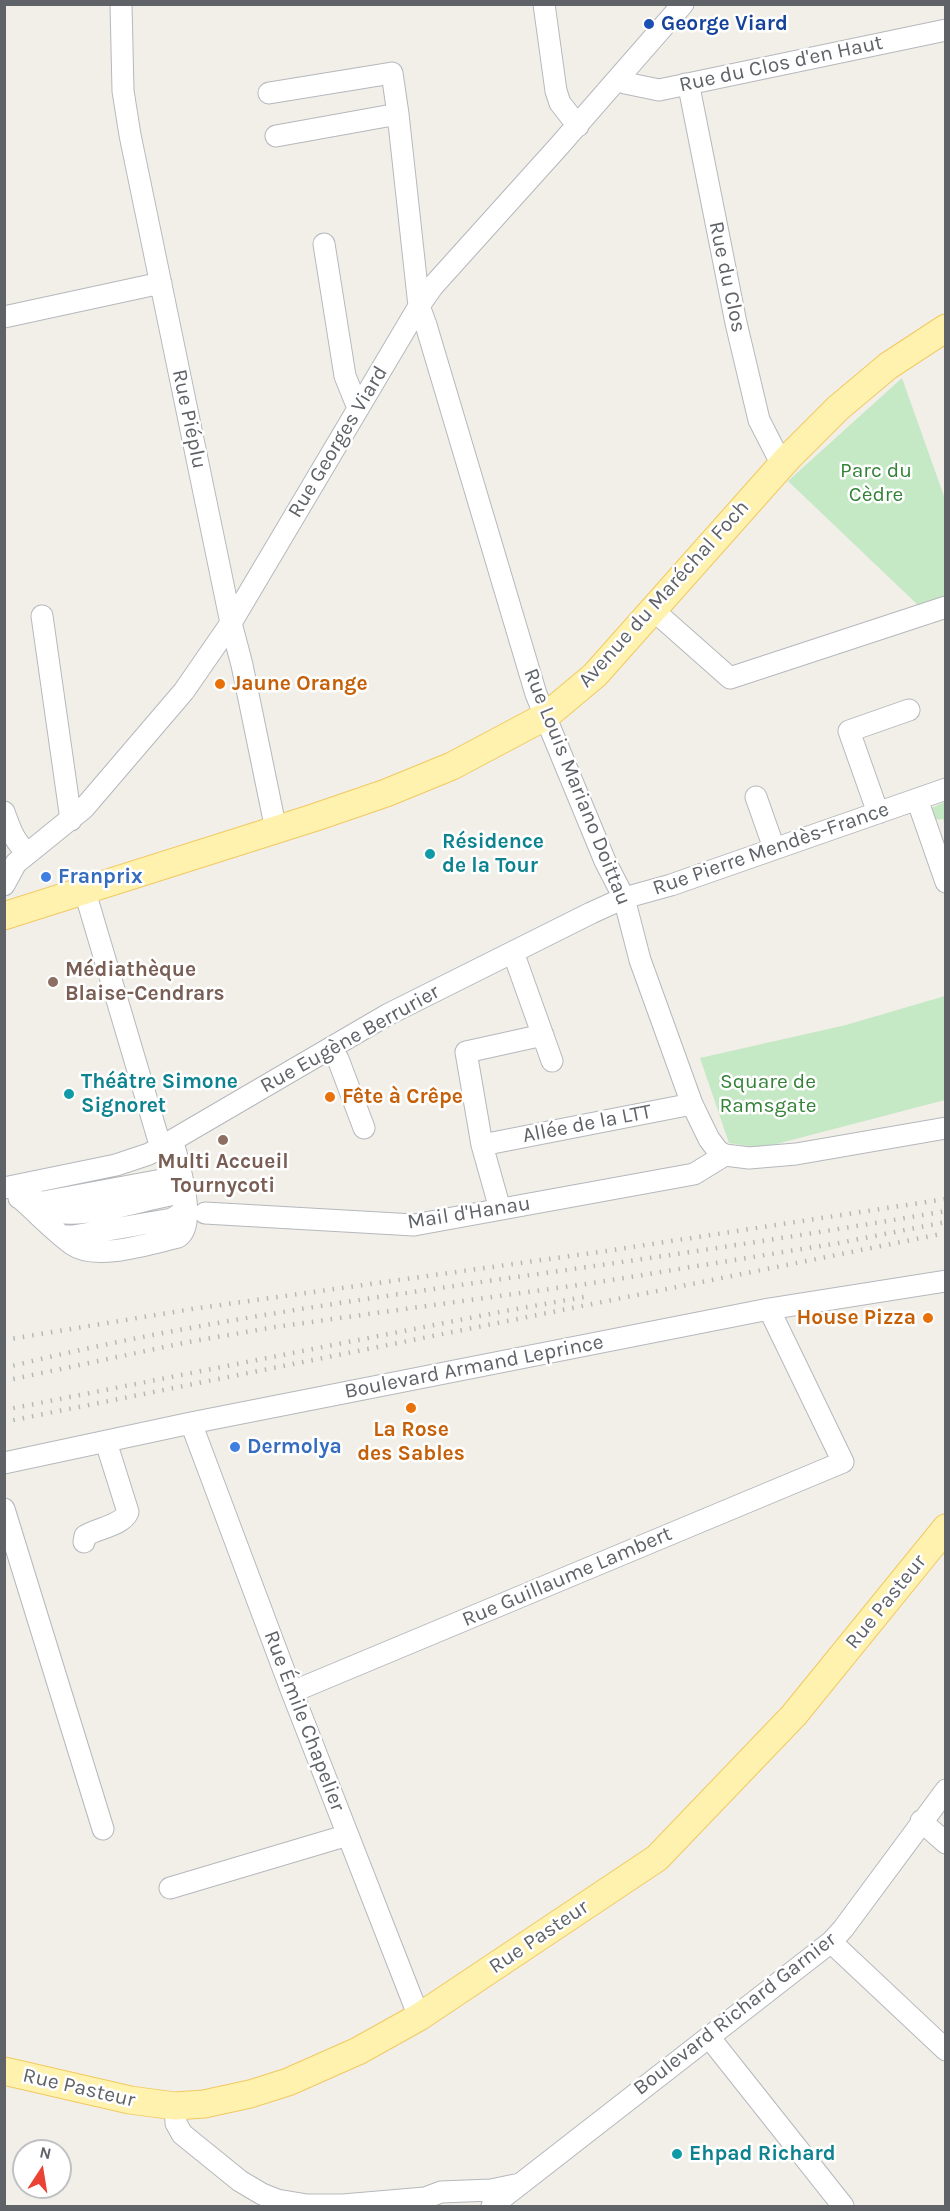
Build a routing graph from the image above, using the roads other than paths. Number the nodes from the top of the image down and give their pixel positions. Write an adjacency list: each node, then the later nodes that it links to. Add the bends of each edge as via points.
1 (121, 4): 12 (street, Rue Piéplu, via 123,91)
2 (544, 4): 9 (street, via 556,91)
3 (683, 4): 5 (street, Rue Georges Viard)
4 (945, 30): 6 (street, Rue du Clos d'en Haut)
5 (618, 80): 6 (street, Rue du Clos d'en Haut, via 659,90); 9 (street, Rue Georges Viard)
6 (685, 84): 17 (street, Rue du Clos, via 690,92 759,420)
7 (270, 93): 8 (street, Rue Louis Mariano Doittau, via 392,72)
8 (398, 114): 10 (street); 13 (street, Rue Louis Mariano Doittau)
9 (578, 126): 13 (street, Rue Georges Viard)
10 (276, 136)
11 (324, 244): 16 (street, via 345,376)
12 (161, 283): 14 (street); 21 (street, Rue Piéplu)
13 (419, 306): 16 (street, Rue Georges Viard); 23 (street, Rue Louis Mariano Doittau, via 536,694)
14 (4, 317)
15 (945, 328): 17 (main road, Avenue du Maréchal Foch, via 862,387)
16 (358, 408): 21 (street, Rue Georges Viard)
17 (782, 465): 19 (main road, Avenue du Maréchal Foch)
18 (945, 607): 19 (street, via 730,678)
19 (652, 609): 23 (main road, Avenue du Maréchal Foch, via 595,675)
20 (42, 616): 29 (street)
21 (231, 623): 29 (street, Rue Georges Viard, via 184,691); 30 (street, Rue Piéplu)
22 (909, 710): 28 (street, via 849,731)
23 (546, 716): 30 (main road, Avenue du Maréchal Foch, via 427,777); 36 (street, Rue Louis Mariano Doittau)
24 (945, 789): 26 (street, Rue Pierre Mendès-France)
25 (756, 797): 31 (street)
26 (917, 799): 28 (street, Rue Pierre Mendès-France); 33 (street, Rue Pierre Mendès-France)
27 (4, 812): 32 (street, via 18,845)
28 (878, 813): 31 (street, Rue Pierre Mendès-France)
29 (71, 820): 32 (street, Rue Georges Viard)
30 (276, 830): 35 (main road, Avenue du Maréchal Foch)
31 (774, 848): 36 (street, Rue Pierre Mendès-France)
32 (28, 853): 34 (street, Rue Georges Viard, via 16,863)
33 (945, 882)
34 (4, 885)
35 (85, 892): 38 (main road, Avenue du Maréchal Foch); 46 (street)
36 (624, 898): 39 (street, Rue Eugène Berrurier); 43 (street, Rue Louis Mariano Doittau, via 640,960)
37 (4, 910): 38 (street)
38 (5, 916)
39 (513, 952): 40 (street); 46 (street, Rue Eugène Berrurier, via 387,1015)
40 (543, 1035): 42 (street); 47 (street, via 466,1052)
41 (338, 1059): 44 (street)
42 (552, 1061)
43 (692, 1104): 47 (street, Allée de la LTT); 48 (street, Rue Louis Mariano Doittau, via 709,1139)
44 (364, 1128)
45 (945, 1128): 48 (street, via 796,1154 749,1158)
46 (167, 1145): 49 (street, Rue Eugène Berrurier, via 134,1160); 50 (street)
47 (483, 1145): 51 (street)
48 (725, 1155): 51 (street, Mail d'Hanau, via 694,1173)
49 (10, 1193): 50 (street, via 43,1202 167,1179); 50 (street, via 75,1246 110,1251 178,1237 187,1223)
50 (188, 1193): 51 (street, Mail d'Hanau, via 414,1225)
51 (500, 1209)
52 (945, 1281): 53 (street, Boulevard Armand Leprince)
53 (769, 1309): 54 (street, Boulevard Armand Leprince); 60 (street, Rue Guillaume Lambert, via 843,1462)
54 (191, 1423): 55 (street, Boulevard Armand Leprince); 60 (street, Rue Émile Chapelier)
55 (106, 1442): 56 (street, Boulevard Armand Leprince); 59 (street, via 128,1512 120,1521 85,1536)
56 (4, 1463)
57 (4, 1509): 63 (street)
58 (945, 1528): 68 (main road, Rue Pasteur, via 794,1715 657,1858)
59 (84, 1542)
60 (292, 1692): 64 (street, Rue Émile Chapelier)
61 (945, 1790): 62 (street, Boulevard Richard Garnier)
62 (921, 1821): 65 (street); 67 (street, Boulevard Richard Garnier)
63 (103, 1829)
64 (348, 1835): 66 (street); 68 (street, Rue Émile Chapelier)
65 (945, 1843)
66 (170, 1888)
67 (831, 1942): 69 (street, Boulevard Richard Garnier); 70 (street)
68 (419, 2017): 72 (main road, Rue Pasteur, via 358,2051 288,2082 204,2104)
69 (709, 2037): 73 (street, Boulevard Richard Garnier); 77 (street)
70 (945, 2050)
71 (4, 2071): 72 (main road, Rue Pasteur, via 130,2100)
72 (175, 2106): 74 (street, via 176,2123 182,2134 240,2181 278,2200 318,2206)
73 (520, 2185): 74 (street, via 441,2192); 75 (street, Boulevard Richard Garnier)
74 (425, 2198): 76 (street)
75 (498, 2205)
76 (447, 2206)
77 (843, 2206)

